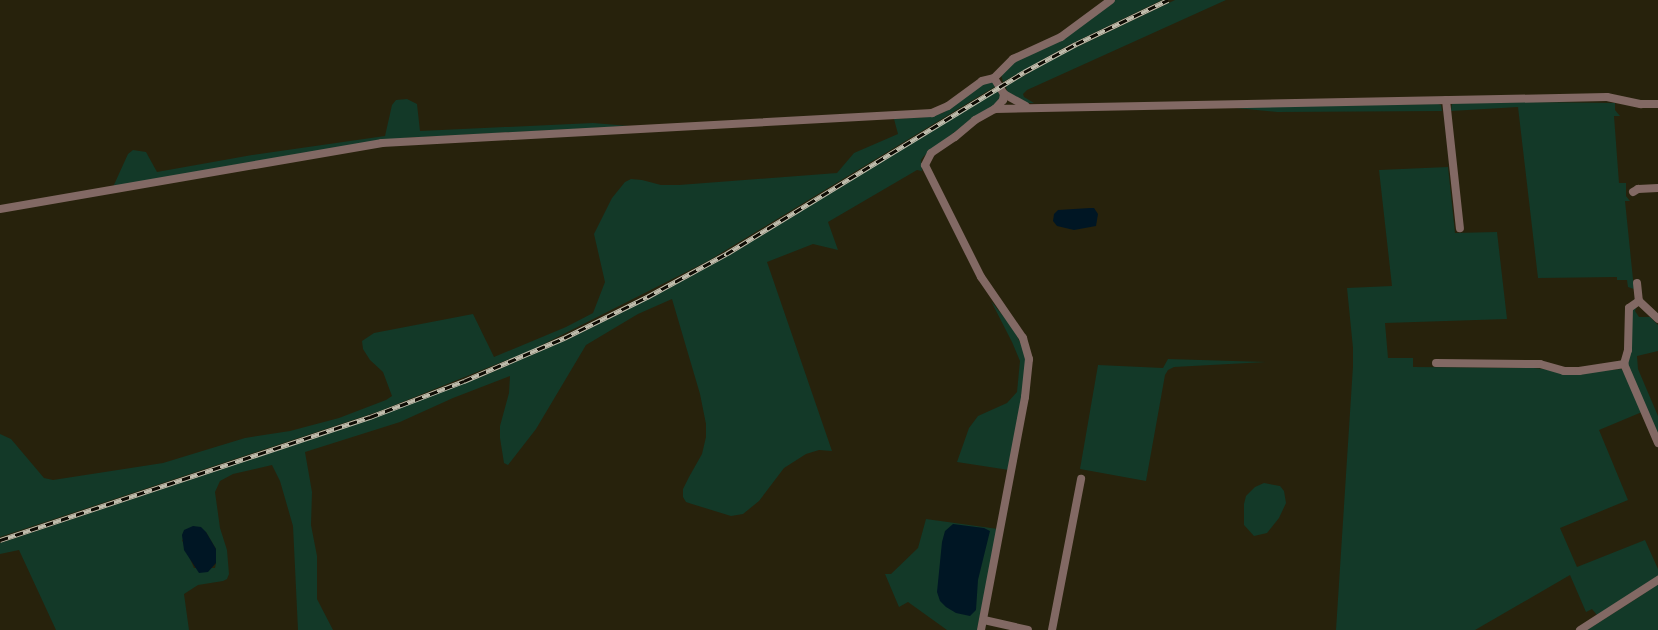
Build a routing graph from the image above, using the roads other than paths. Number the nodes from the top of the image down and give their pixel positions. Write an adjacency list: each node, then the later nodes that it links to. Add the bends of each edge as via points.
1 (1111, 0): 2 (street, via 1056,40 1014,59)
2 (994, 78): 3 (street); 10 (street, via 982,81 940,110 924,114 382,143)
3 (1004, 94): 6 (street); 7 (street)
4 (1446, 100): 5 (street, via 1608,97); 6 (street); 11 (street)
5 (1658, 104)
6 (1026, 106): 7 (street)
7 (995, 108): 20 (street, via 931,153 925,165 982,277 1023,338 1029,359 1023,412)
8 (1658, 188): 9 (street)
9 (1633, 192)
10 (0, 209)
11 (1460, 228)
12 (1637, 283): 13 (street)
13 (1639, 301): 14 (street); 16 (street, via 1629,308 1628,350)
14 (1658, 319)
15 (1436, 363): 16 (street, via 1540,364 1564,371)
16 (1624, 364): 17 (street)
17 (1658, 442)
18 (1081, 479): 23 (street)
19 (1658, 580): 24 (street)
20 (984, 620): 21 (street); 22 (street)
21 (981, 630)
22 (1028, 630)
23 (1052, 630)
24 (1580, 630)

